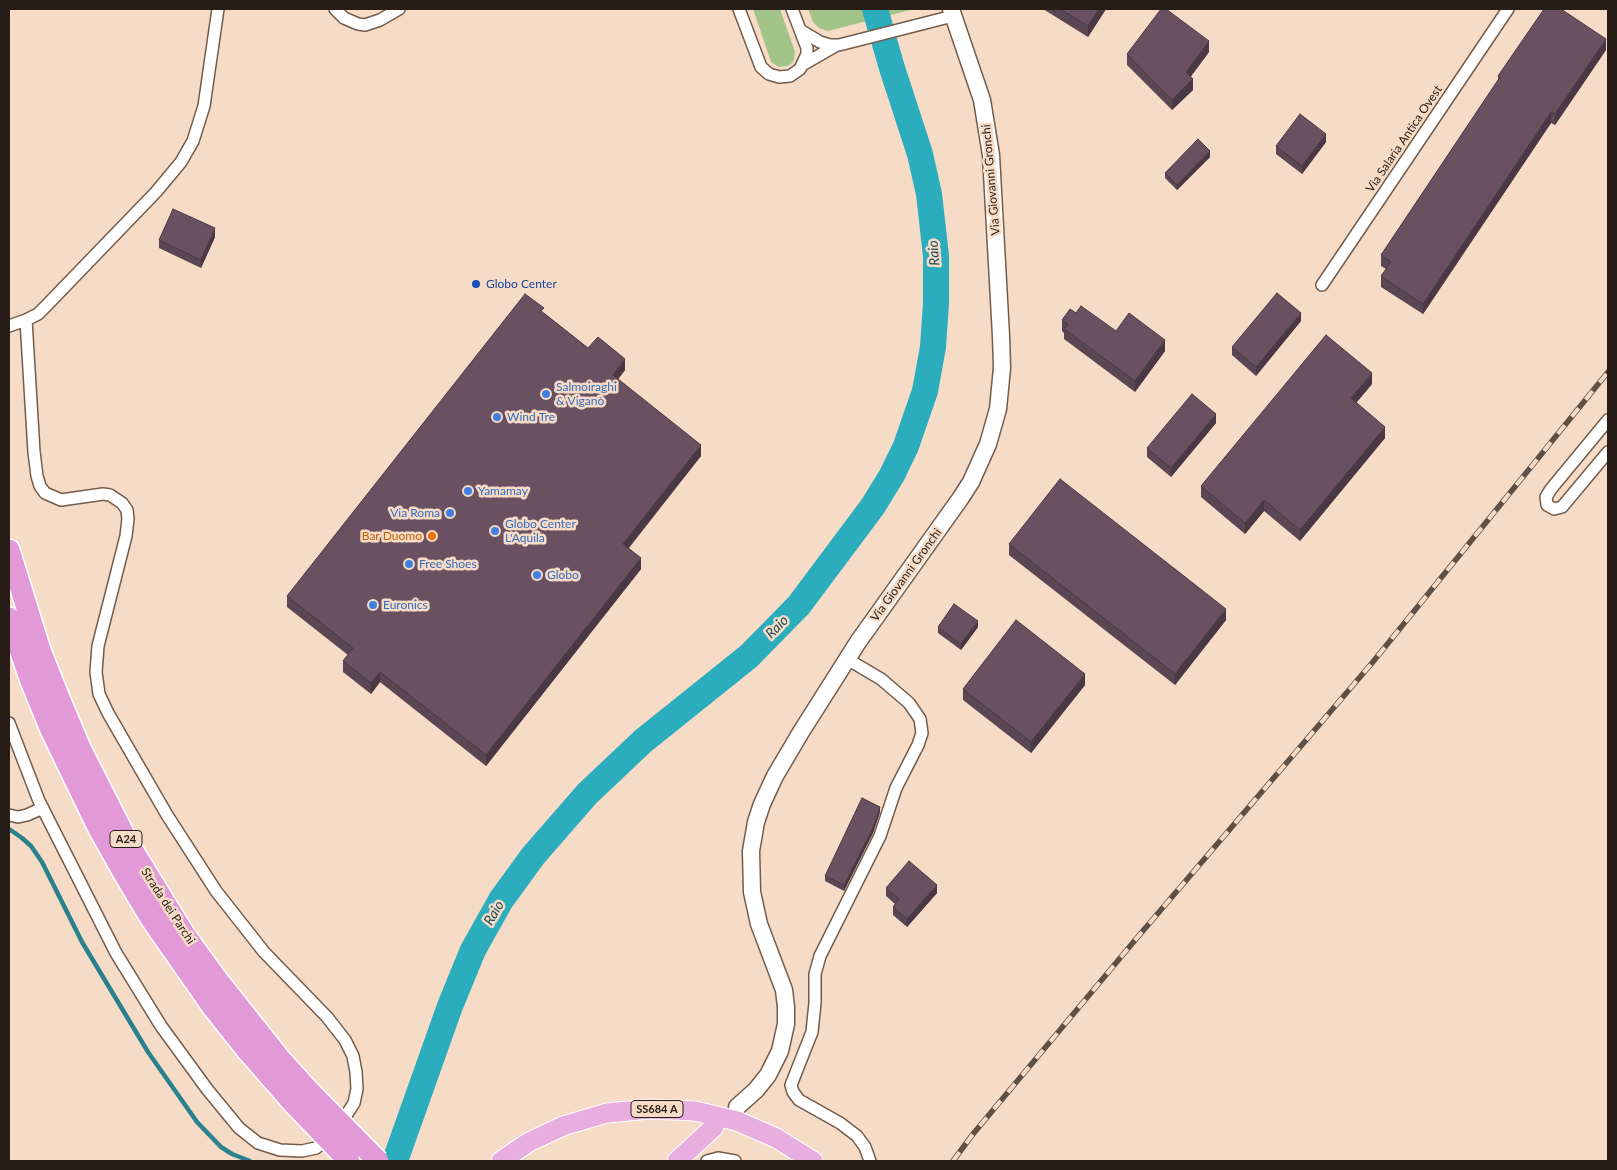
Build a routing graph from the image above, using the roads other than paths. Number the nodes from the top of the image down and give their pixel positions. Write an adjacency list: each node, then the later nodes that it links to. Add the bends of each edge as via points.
1 (218, 9): 12 (street, via 204,106 193,141 181,162 38,314)
2 (335, 9): 3 (street, via 344,18 365,25)
3 (399, 9)
4 (739, 9): 10 (street, via 764,71 784,77 795,74)
5 (792, 9): 8 (street)
6 (1508, 9): 11 (street, Via Salaria Antica Ovest)
7 (952, 12): 9 (street, via 924,23); 18 (main road, Via Giovanni Gronchi, via 982,100 991,154 1002,336 998,409 988,444 971,482)
8 (800, 30): 9 (street, via 820,42); 10 (street, via 807,48)
9 (839, 45): 10 (street)
10 (804, 64)
11 (1322, 285)
12 (26, 320): 13 (street); 20 (street, via 34,452 40,486 45,493 61,500 110,495 127,510 126,536 98,646 96,672 99,694 167,815 216,891 264,952 327,1017 353,1056 356,1089 350,1110 316,1148 280,1150 258,1143 239,1128 207,1089 156,1018 116,953)
13 (9, 326)
14 (1608, 420): 15 (street, via 1550,488 1547,505 1554,509 1562,507)
15 (1608, 452)
16 (9, 550): 22 (highway, Strada dei Parchi / A24, via 37,641 59,698 80,748 128,843 184,934 280,1059)
17 (9, 618): 22 (highway, Strada dei Parchi / A24, via 51,730 98,827 152,920 246,1049)
18 (847, 659): 23 (main road, Via Giovanni Gronchi, via 775,776 756,822 751,851 753,898 762,935 784,990 786,1024 780,1051 768,1075); 32 (street, via 881,679 909,703 920,719 922,733 896,788 880,836 820,956 815,974 812,1032 793,1077 792,1089 794,1096 857,1136)
19 (9, 723): 20 (street)
20 (43, 808): 21 (street, via 27,816)
21 (9, 815)
22 (302, 1098): 25 (highway, Strada dei Parchi / A24, bridge); 26 (highway, Strada dei Parchi / A24, bridge)
23 (737, 1107)
24 (714, 1127): 28 (highway)
25 (349, 1161)
26 (378, 1161)
27 (500, 1161): 31 (highway, SS684 A, via 540,1136 586,1118 625,1110 665,1109 738,1121 776,1138)
28 (677, 1161)
29 (707, 1161): 30 (street, via 718,1158)
30 (735, 1161)
31 (813, 1161)
32 (870, 1161)

